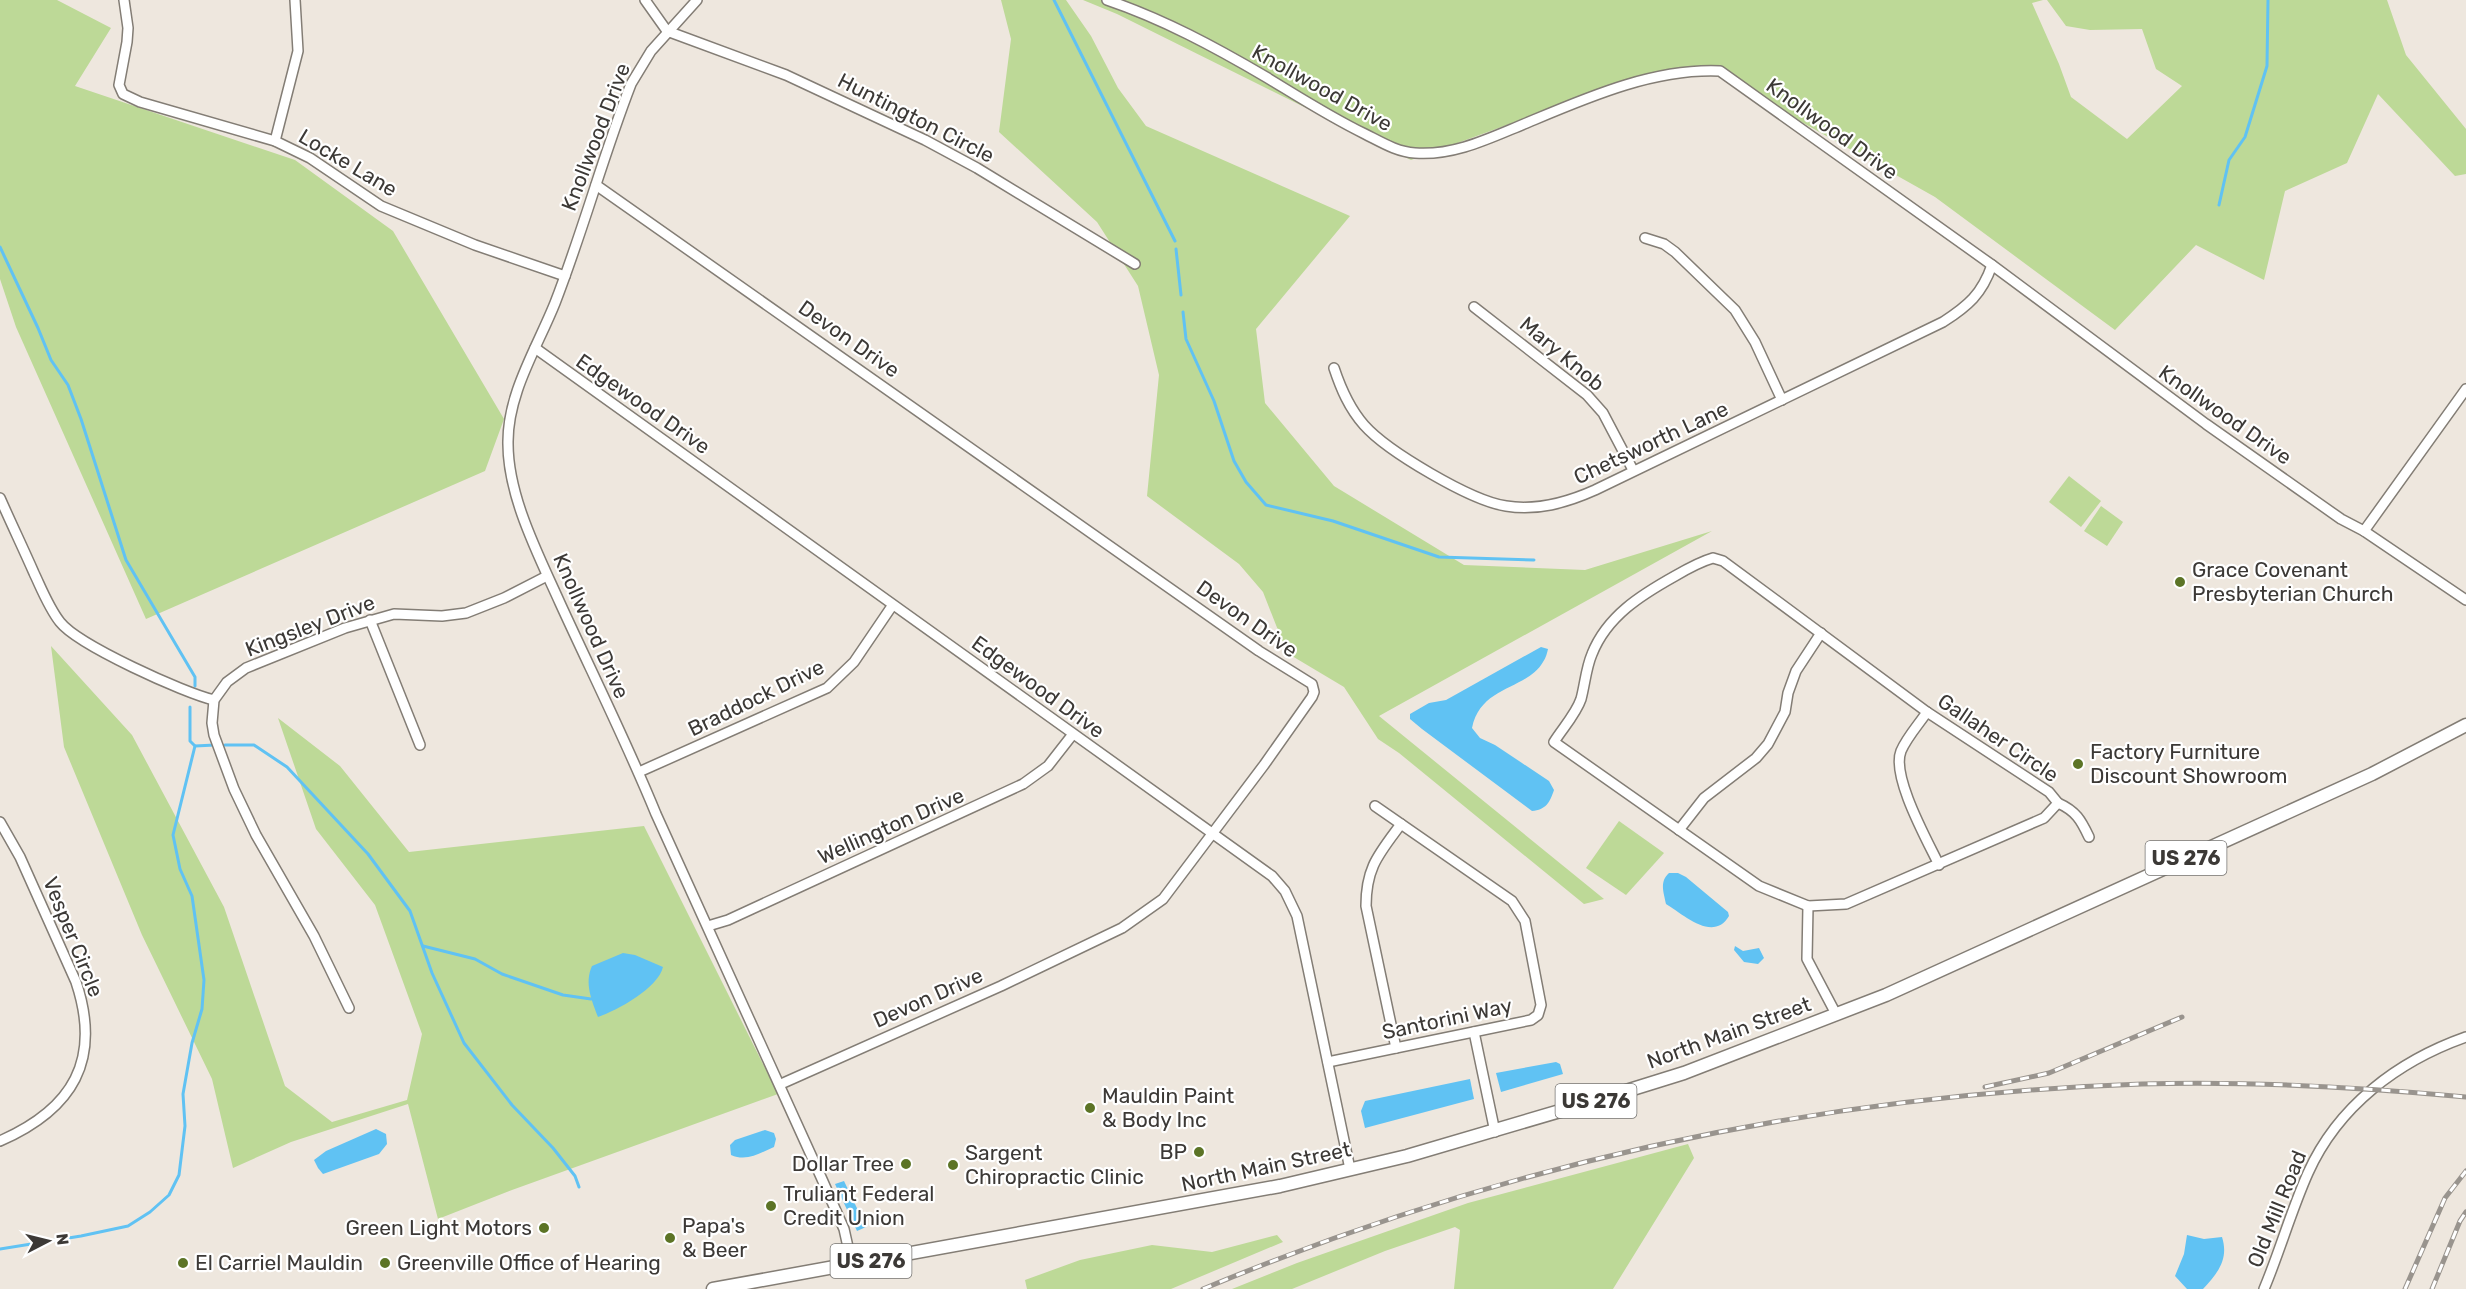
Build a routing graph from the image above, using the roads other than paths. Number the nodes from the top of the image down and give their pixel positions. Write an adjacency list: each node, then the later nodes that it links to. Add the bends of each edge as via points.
1 (124, 0): 7 (street, Locke Lane, via 127,42 120,91 131,98)
2 (295, 0): 7 (street, via 298,51)
3 (645, 0): 6 (street)
4 (697, 0): 6 (street, Knollwood Drive)
5 (1107, 0): 11 (street, Knollwood Drive, via 1186,32 1338,121 1390,147 1414,153 1468,146 1564,107 1668,73 1720,71)
6 (667, 31): 8 (street, Knollwood Drive, via 631,84); 10 (street, Huntington Circle, via 786,75 915,135)
7 (276, 141): 12 (street, Locke Lane, via 310,158 381,206)
8 (596, 185): 12 (street, Knollwood Drive); 37 (street, Devon Drive, via 1312,684 1314,693 1308,705)
9 (1646, 238): 17 (street, via 1676,252 1735,310)
10 (1135, 264)
11 (1992, 265): 17 (street, Chetsworth Lane, via 1986,284 1968,304 1943,322); 20 (street, Knollwood Drive, via 2206,424)
12 (564, 276): 14 (street, Knollwood Drive)
13 (1474, 307): 18 (street, Mary Knob, via 1587,395 1608,422)
14 (535, 348): 21 (street, Knollwood Drive, via 517,393 508,445 513,485); 23 (street, Edgewood Drive)
15 (1334, 368): 18 (street, Chetsworth Lane, via 1344,397 1369,430 1449,484 1489,502 1520,508 1558,504)
16 (2466, 389): 20 (street)
17 (1782, 400): 18 (street, Chetsworth Lane)
18 (1633, 470)
19 (0, 498): 26 (street, via 52,610 67,630 148,673)
20 (2364, 531): 22 (street, Knollwood Drive)
21 (547, 576): 24 (street, Kingsley Drive, via 466,613 394,614); 31 (street, Knollwood Drive)
22 (2466, 600)
23 (892, 606): 29 (street, Edgewood Drive); 31 (street, Braddock Drive, via 854,662 827,688)
24 (370, 620): 26 (street, Kingsley Drive, via 246,669 227,682); 30 (street)
25 (1821, 633): 27 (street, Gallaher Circle); 36 (street, via 1796,671 1785,712 1768,744 1704,798); 36 (street, Gallaher Circle, via 1723,561 1713,558 1631,602 1601,635 1591,655 1580,702 1554,742)
26 (214, 700): 42 (street, via 214,735 234,789 314,936)
27 (1927, 712): 32 (street, Gallaher Circle, via 2049,792); 39 (street, via 1901,751 1899,762 1916,816)
28 (2466, 725): 43 (main road, North Main Street / US 276, via 2372,774 1982,953)
29 (1073, 734): 37 (street, Edgewood Drive); 41 (street, Wellington Drive, via 1048,766 1023,784)
30 (420, 745)
31 (639, 772): 41 (street, Knollwood Drive)
32 (2058, 803): 38 (street, via 2080,817); 39 (street, Gallaher Circle, via 2044,818)
33 (1375, 806): 35 (street, Santorini Way)
34 (0, 822): 50 (street, Vesper Circle, via 20,857 76,982 86,1027 85,1048 77,1073 58,1104 43,1119)
35 (1401, 824): 44 (street, Santorini Way, via 1512,901 1525,921 1541,1005 1538,1015 1531,1020); 46 (street, via 1377,857 1366,889 1366,906)
36 (1679, 830): 40 (street, Gallaher Circle, via 1759,886)
37 (1214, 833): 47 (street, Edgewood Drive, via 1272,876 1292,903); 48 (street, Devon Drive, via 1175,886 1136,921)
38 (2089, 837)
39 (1939, 865): 40 (street, Gallaher Circle, via 1846,904)
40 (1808, 906): 43 (street, via 1808,959)
41 (708, 926): 48 (street, Knollwood Drive)
42 (348, 1008)
43 (1836, 1014): 49 (main road, North Main Street / US 276, via 1684,1073)
44 (1474, 1032): 46 (street, Santorini Way); 49 (street)
45 (2466, 1037): 55 (street, Old Mill Road, via 2398,1069 2342,1120 2309,1171)
46 (1396, 1048): 47 (street, Santorini Way)
47 (1328, 1062): 51 (street, Edgewood Drive)
48 (781, 1084): 52 (street, Knollwood Drive, via 844,1229)
49 (1495, 1132): 51 (main road, North Main Street / US 276)
50 (0, 1141)
51 (1350, 1169): 52 (main road, North Main Street / US 276, via 1202,1202)
52 (852, 1265): 53 (main road, North Main Street / US 276)
53 (735, 1287): 54 (main road, North Main Street / US 276)
54 (713, 1289)
55 (2264, 1289)

